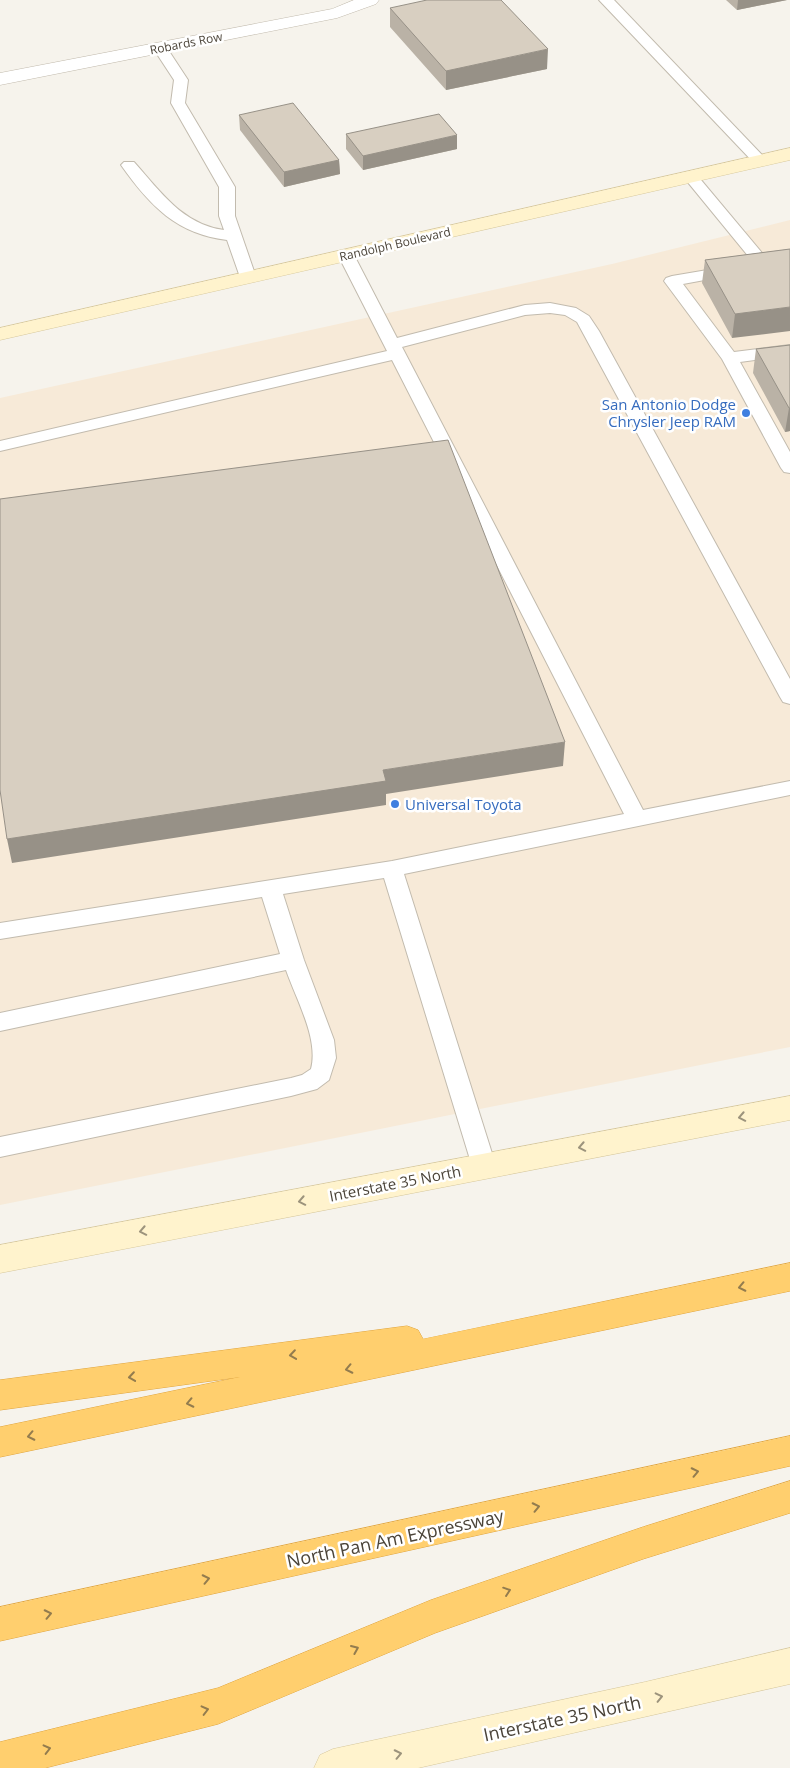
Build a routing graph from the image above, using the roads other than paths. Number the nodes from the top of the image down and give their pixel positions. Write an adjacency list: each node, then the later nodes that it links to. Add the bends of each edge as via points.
1 (370, 0): 3 (street, Robards Row, via 337,13)
2 (606, 0): 6 (lane)
3 (160, 48): 4 (street, Robards Row); 9 (lane, via 181,80 178,103 227,187 227,216)
4 (0, 79)
5 (790, 154): 6 (street, Randolph Boulevard)
6 (760, 161): 8 (street, Randolph Boulevard)
7 (129, 165): 9 (lane, via 179,219 206,232)
8 (691, 177): 10 (street, Randolph Boulevard); 12 (lane)
9 (234, 236): 13 (lane)
10 (346, 255): 13 (street, Randolph Boulevard); 15 (lane)
11 (790, 261): 12 (lane)
12 (764, 266): 17 (lane, via 672,281)
13 (248, 277): 14 (street, Randolph Boulevard)
14 (0, 334)
15 (394, 349): 18 (lane); 20 (lane, via 525,310 570,310 583,319); 22 (lane)
16 (790, 350): 17 (lane)
17 (730, 358): 19 (lane)
18 (0, 446)
19 (790, 468)
20 (790, 697)
21 (790, 788): 22 (lane)
22 (637, 819): 23 (lane)
23 (392, 869): 24 (lane); 30 (lane)
24 (270, 888): 25 (lane); 26 (lane)
25 (0, 931)
26 (293, 960): 27 (lane); 29 (lane, via 322,1040 325,1058 321,1074 309,1082)
27 (0, 1022)
28 (790, 1108): 30 (street, Interstate 35 North, one-way to 30)
29 (0, 1148)
30 (484, 1166): 31 (street, Interstate 35 North, one-way to 31)
31 (0, 1259)
32 (790, 1277): 33 (highway, one-way to 33)
33 (636, 1309): 34 (highway, one-way to 34); 35 (highway, one-way to 35)
34 (0, 1395)
35 (0, 1442)
36 (790, 1451): 38 (highway, North Pan Am Expressway, one-way to 36)
37 (790, 1497): 40 (highway, one-way to 37, via 218,1706 431,1618 643,1542)
38 (0, 1624)
39 (790, 1666): 41 (street, Interstate 35 North, one-way to 39)
40 (0, 1761)
41 (333, 1768)

